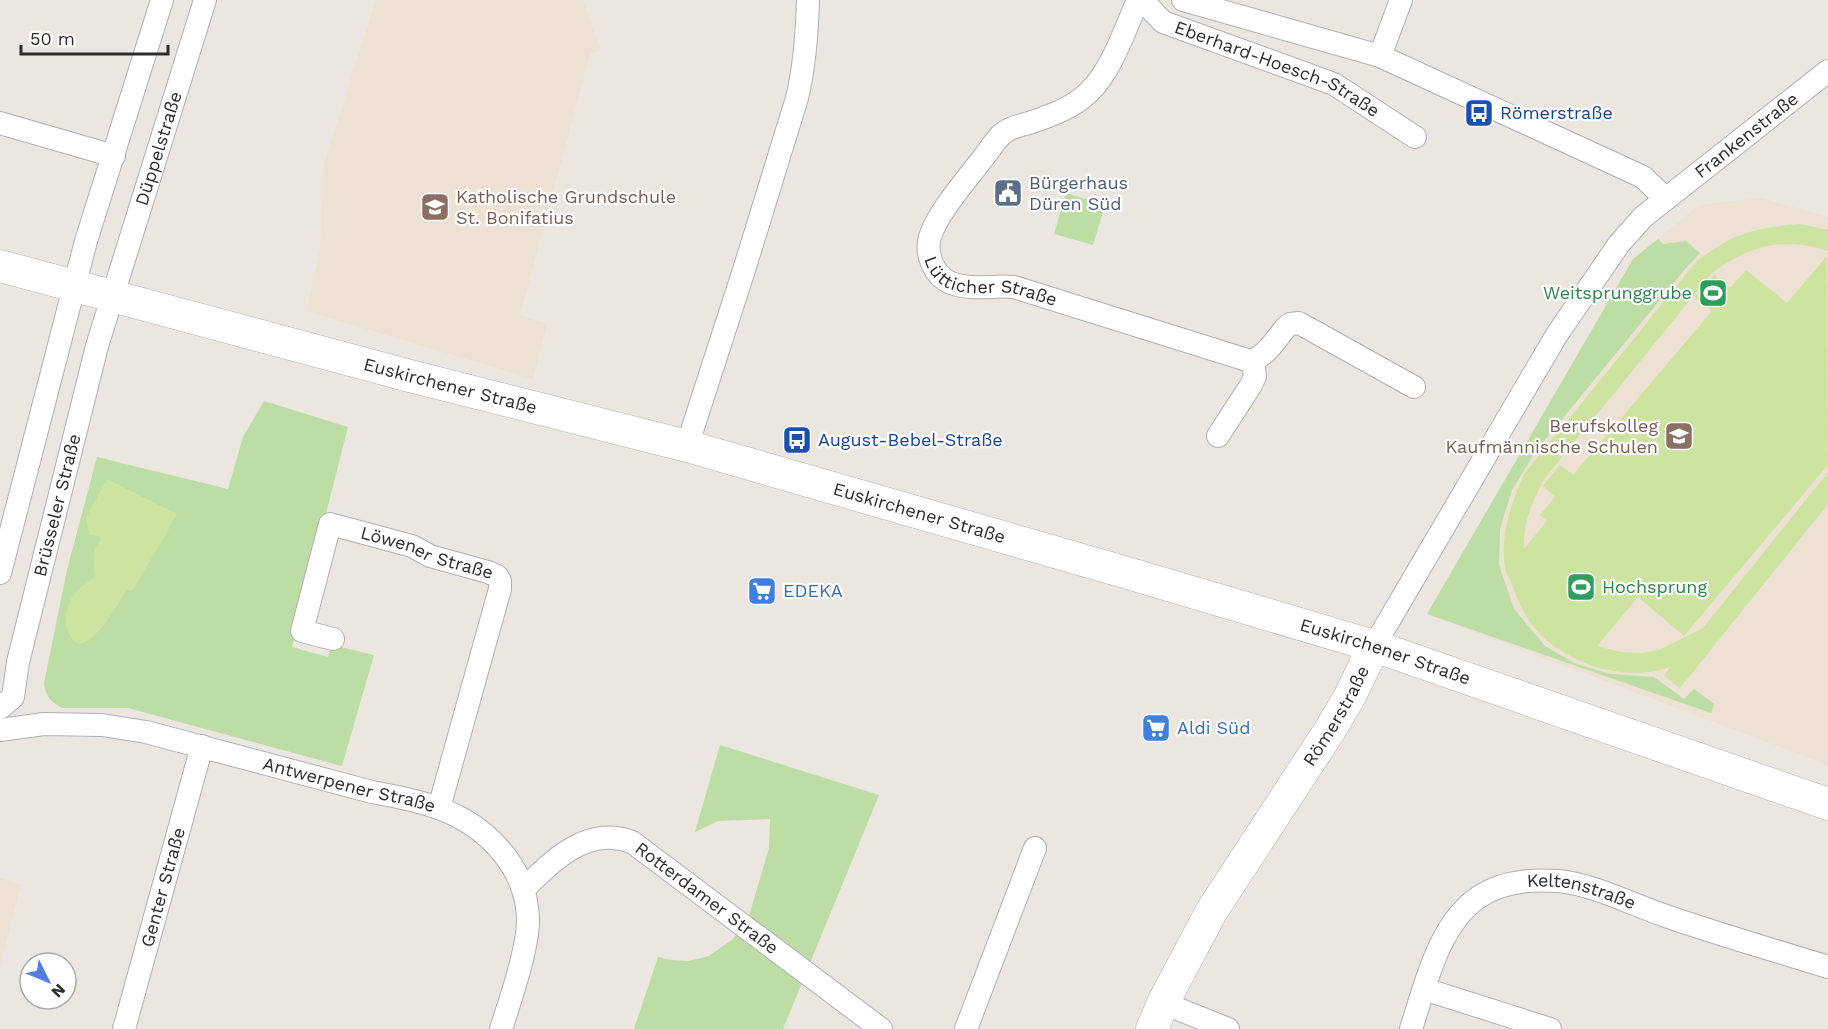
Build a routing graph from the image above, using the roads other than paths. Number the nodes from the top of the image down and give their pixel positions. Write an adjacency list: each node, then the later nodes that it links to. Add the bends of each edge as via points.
1 (160, 0): 11 (street)
2 (205, 0): 15 (street, Düppelstraße)
3 (808, 0): 19 (street, via 807,43 799,90)
4 (1140, 0): 10 (street, Eberhard-Hoesch-Straße, via 1162,22 1334,84); 16 (street, Lütticher Straße, via 1107,67 1089,92 1061,111 1013,127 1000,136 937,223 929,239 931,260 937,273 949,282 972,288 1014,288)
5 (1183, 0): 7 (street, Eberhard-Hoesch-Straße)
6 (1401, 0): 7 (street)
7 (1380, 56): 12 (street, Eberhard-Hoesch-Straße, via 1643,177)
8 (1828, 71): 12 (street, Frankenstraße)
9 (0, 123): 11 (street)
10 (1415, 137)
11 (114, 156): 14 (street)
12 (1666, 199): 22 (street, Römerstraße, via 1619,244 1556,336)
13 (0, 266): 14 (street, Euskirchener Straße)
14 (75, 287): 15 (street, Euskirchener Straße); 20 (street)
15 (113, 296): 19 (street, Euskirchener Straße); 23 (street, Brüsseler Straße, via 88,378 18,662 13,697)
16 (1253, 361): 17 (street, via 1286,327 1299,323); 18 (street, via 1255,376 1251,385)
17 (1414, 387)
18 (1218, 436)
19 (687, 446): 22 (street, Euskirchener Straße)
20 (0, 573)
21 (333, 639): 27 (street, Löwener Straße, via 302,631 330,524 412,546 430,556 497,576 500,589)
22 (1374, 646): 26 (street, Euskirchener Straße); 32 (street, Römerstraße, via 1330,730 1211,912)
23 (0, 708)
24 (0, 730): 25 (street, Antwerpener Straße, via 44,724 102,725)
25 (202, 746): 27 (street, Antwerpener Straße); 33 (street, Genter Straße)
26 (1828, 804)
27 (440, 808): 29 (street, Antwerpener Straße, via 488,837 506,857)
28 (1035, 848): 36 (street)
29 (524, 889): 34 (street, Antwerpener Straße, via 528,920); 35 (street, Rotterdamer Straße, via 551,862 591,839 614,837 632,842)
30 (1828, 967): 31 (street, Keltenstraße, via 1582,886 1535,880 1503,885 1479,897 1464,911 1445,934)
31 (1424, 988): 38 (street, Keltenstraße); 39 (street)
32 (1157, 1016): 37 (street)
33 (124, 1029)
34 (501, 1029)
35 (881, 1029)
36 (966, 1029)
37 (1228, 1029)
38 (1411, 1029)
39 (1550, 1029)

